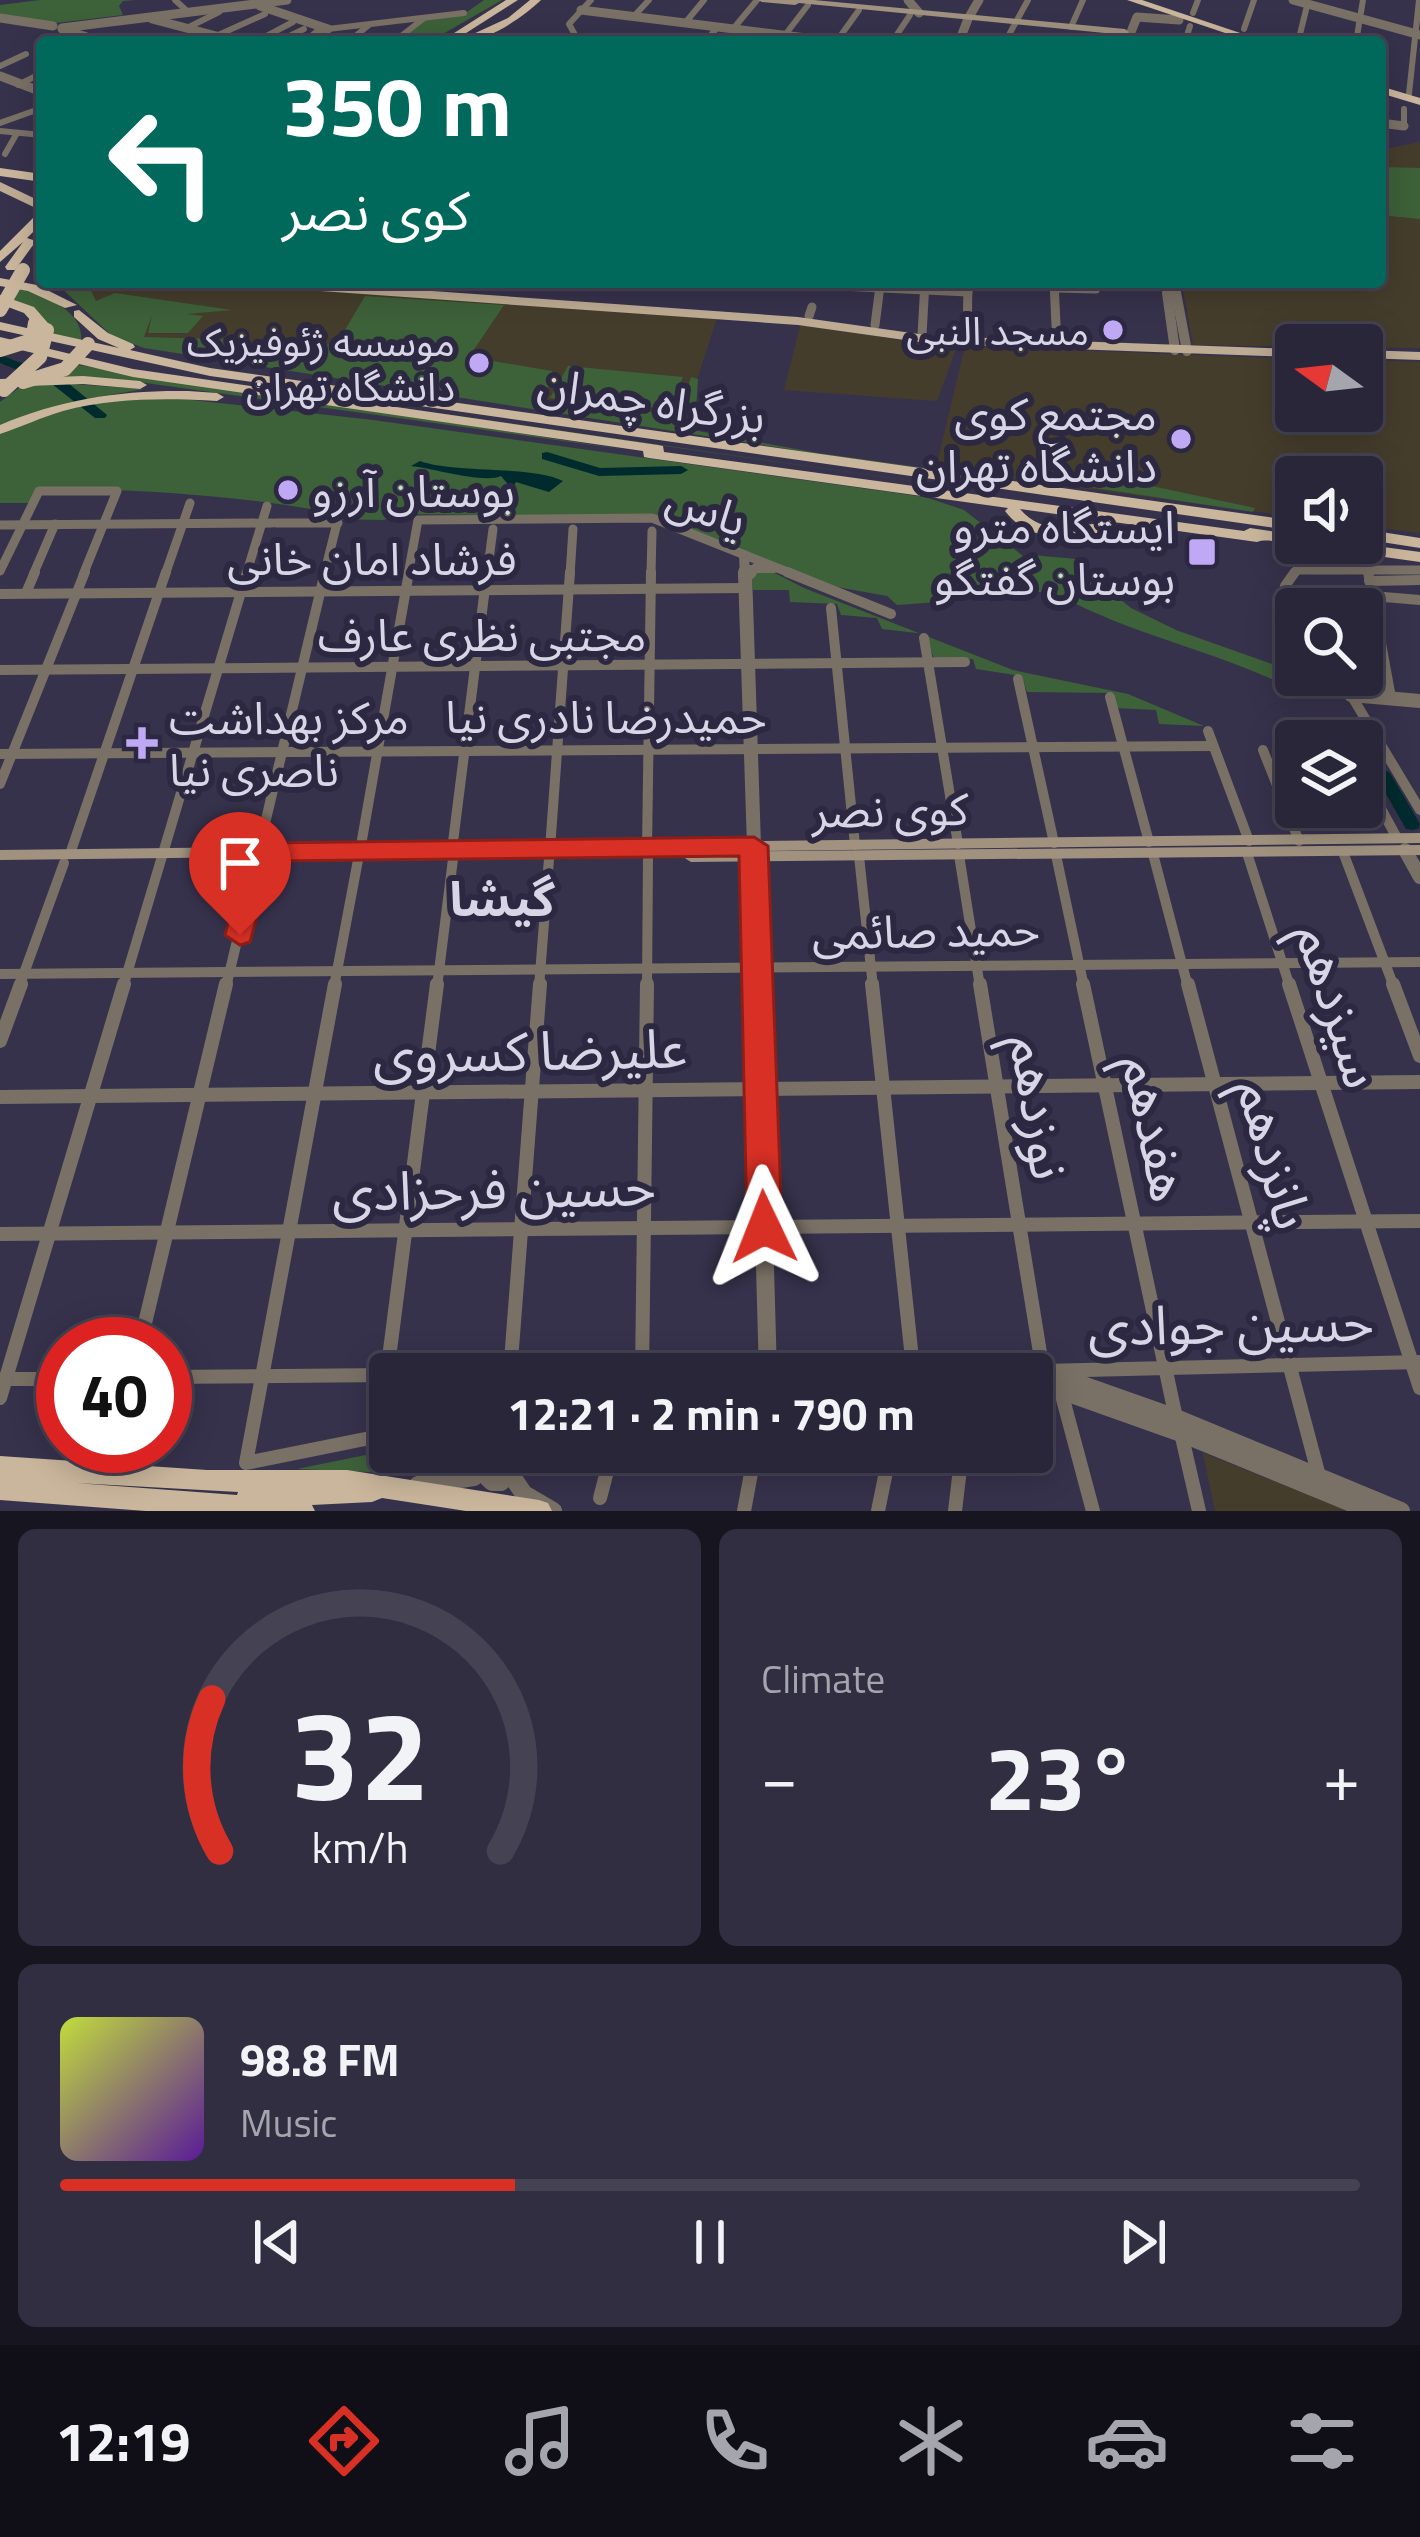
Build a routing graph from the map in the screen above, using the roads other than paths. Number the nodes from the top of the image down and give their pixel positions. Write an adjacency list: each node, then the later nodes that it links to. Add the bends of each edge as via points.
1 (173, 0): 28 (street); 30 (street)
2 (274, 0): 24 (street)
3 (287, 0): 24 (street)
4 (509, 0): 61 (highway)
5 (525, 0): 62 (highway)
6 (536, 0): 63 (highway, via 512,20)
7 (591, 0): 29 (street)
8 (650, 0): 34 (street)
9 (704, 0): 44 (street)
10 (760, 0): 22 (main road); 51 (street)
11 (788, 0): 22 (main road)
12 (968, 0): 38 (street)
13 (979, 0): 38 (street)
14 (1028, 0): 41 (street)
15 (1083, 0): 48 (street)
16 (1198, 0): 32 (street)
17 (1254, 0): 78 (street)
18 (1290, 0): 23 (street)
19 (1363, 0): 39 (street)
20 (1419, 0): 52 (street)
21 (1132, 1): 42 (highway); 75 (street); 77 (highway)
22 (810, 2): 26 (main road); 68 (street)
23 (1307, 3): 39 (street); 79 (street)
24 (258, 5): 25 (street); 33 (street); 50 (street); 55 (street)
25 (223, 6): 28 (street); 46 (street)
26 (862, 6): 27 (main road); 69 (street)
27 (912, 7): 38 (main road); 70 (street)
28 (186, 10): 30 (street)
29 (580, 10): 34 (street); 37 (street); 64 (street, via 569,24)
30 (172, 12): 33 (street)
31 (464, 13): 35 (street)
32 (1193, 13)
33 (143, 16): 45 (street); 46 (street)
34 (634, 16): 37 (street)
35 (425, 17): 43 (street); 60 (street)
36 (0, 19): 45 (street)
37 (646, 19): 44 (street)
38 (963, 19): 41 (main road); 71 (street); 72 (street)
39 (1360, 19): 52 (street); 80 (street)
40 (293, 22): 56 (street)
41 (1015, 23): 48 (main road); 73 (street)
42 (1185, 23): 75 (street, via 1153,15 1136,19); 76 (street); 78 (highway)
43 (371, 24): 50 (street); 59 (street)
44 (685, 24): 47 (street)
45 (56, 28): 53 (street); 54 (street)
46 (187, 28): 55 (street)
47 (717, 28): 51 (street); 65 (street)
48 (1070, 28): 74 (street); 75 (main road)
49 (304, 29): 57 (street)
50 (324, 29): 58 (street)
51 (733, 30): 66 (street); 67 (street)
52 (1417, 34): 88 (street)
53 (75, 36)
54 (82, 36)
55 (216, 36)
56 (266, 36)
57 (289, 36)
58 (316, 36)
59 (356, 36)
60 (401, 36)
61 (465, 36)
62 (466, 36)
63 (469, 36)
64 (576, 36)
65 (710, 36)
66 (728, 36)
67 (770, 36)
68 (784, 36)
69 (841, 36)
70 (895, 36)
71 (950, 36)
72 (960, 36)
73 (1008, 36)
74 (1066, 36)
75 (1126, 36)
76 (1185, 36)
77 (1243, 36)
78 (1246, 36)
79 (1299, 36)
80 (1357, 36)
81 (26, 54): 82 (street)
82 (0, 65)
83 (36, 77): 85 (street)
84 (0, 78): 85 (street)
85 (16, 85): 86 (street)
86 (36, 91)
87 (1386, 94): 88 (highway)
88 (1416, 101)
89 (1404, 109): 92 (street)
90 (36, 111): 93 (street)
91 (1386, 123): 92 (street)
92 (1404, 126)
93 (0, 127): 94 (street)
94 (17, 133): 95 (street); 96 (street)
95 (36, 135)
96 (5, 154)
97 (0, 178): 98 (highway); 99 (main road)
98 (36, 178)
99 (36, 207)
100 (36, 214): 102 (highway)
101 (36, 218): 103 (highway)
102 (0, 248)
103 (11, 265): 104 (highway); 114 (highway, bridge)
104 (0, 283): 115 (highway)
105 (56, 288): 115 (highway)
106 (360, 288): 118 (main road); 118 (main road, via 810,311)
107 (880, 288): 118 (street)
108 (925, 288): 119 (street)
109 (968, 288): 120 (street)
110 (1054, 288): 122 (street)
111 (1079, 288): 113 (street)
112 (1171, 288): 123 (street)
113 (1096, 290)
114 (0, 304): 117 (highway)
115 (74, 309): 127 (highway, bridge, via 88,344 65,369); 131 (highway, via 110,340 155,354 548,412)
116 (0, 326): 131 (highway, بزرگراه چمران, via 210,372)
117 (41, 327): 121 (highway, bridge, via 32,340); 128 (highway, bridge, via 47,342 38,360)
118 (884, 329): 119 (main road); 120 (main road)
119 (922, 335): 120 (main road)
120 (967, 341): 122 (main road)
121 (0, 345): 146 (highway, بزرگراه چمران, via 277,396)
122 (1057, 346): 123 (main road)
123 (1181, 351): 124 (main road)
124 (1275, 353)
125 (1383, 355): 126 (main road)
126 (1420, 356)
127 (22, 382): 128 (highway); 129 (highway, bridge)
128 (1, 389)
129 (224, 398): 130 (highway, via 98,398); 142 (highway)
130 (0, 430)
131 (736, 449): 142 (highway, بزرگراه چمران)
132 (1052, 488): 142 (highway, via 1198,508)
133 (190, 503): 136 (street)
134 (267, 506): 137 (street)
135 (1013, 511): 142 (highway, via 1045,532)
136 (184, 523): 137 (street); 140 (street); 167 (street)
137 (270, 523): 165 (street, via 340,523); 168 (street)
138 (22, 524): 139 (street); 140 (street, via 39,491 117,491); 141 (street); 156 (street)
139 (55, 524): 140 (street); 169 (street)
140 (104, 524): 170 (street)
141 (0, 525)
142 (1253, 529): 147 (highway)
143 (494, 530): 163 (street)
144 (573, 530): 164 (street)
145 (652, 531): 162 (street)
146 (1275, 532)
147 (1275, 532)
148 (1383, 537): 149 (highway)
149 (1420, 543)
150 (1383, 552): 152 (highway)
151 (744, 555): 154 (street, یاس); 159 (street); 166 (street, یاس, via 652,518 418,520)
152 (1420, 557)
153 (1366, 564): 157 (street)
154 (774, 568): 159 (street, via 756,568); 175 (street, یاس)
155 (1420, 570): 157 (street)
156 (0, 571)
157 (1368, 574): 158 (street); 160 (street, via 1297,570); 161 (street)
158 (1420, 580)
159 (745, 582): 162 (street, فرشاد امان خانی); 182 (street)
160 (1286, 588)
161 (1371, 588)
162 (651, 589): 164 (street, فرشاد امان خانی); 181 (street)
163 (486, 590): 164 (street, فرشاد امان خانی); 166 (street, فرشاد امان خانی); 185 (street)
164 (568, 590): 183 (street)
165 (321, 591): 166 (street, فرشاد امان خانی); 168 (street, فرشاد امان خانی); 186 (street)
166 (405, 591): 184 (street)
167 (160, 592): 168 (street, فرشاد امان خانی); 170 (street, فرشاد امان خانی); 187 (street)
168 (241, 592): 188 (street)
169 (26, 593): 170 (street, فرشاد امان خانی); 171 (street, فرشاد امان خانی)
170 (76, 593): 190 (street)
171 (0, 594)
172 (1383, 597): 173 (street)
173 (1420, 600)
174 (831, 608): 180 (street)
175 (891, 614)
176 (923, 638): 179 (street, نوزدهم)
177 (1383, 655): 195 (street)
178 (964, 662): 179 (street, مجتبی نظری عارف)
179 (928, 663): 180 (street, مجتبی نظری عارف); 200 (street, نوزدهم)
180 (836, 664): 182 (street, مجتبی نظری عارف); 203 (street)
181 (650, 665): 182 (street, مجتبی نظری عارف); 183 (street, مجتبی نظری عارف); 204 (street)
182 (748, 665): 202 (street)
183 (563, 666): 185 (street, مجتبی نظری عارف); 205 (street)
184 (390, 667): 185 (street, مجتبی نظری عارف); 186 (street, مجتبی نظری عارف); 206 (street)
185 (476, 667): 207 (street)
186 (303, 668): 188 (street, مجتبی نظری عارف); 209 (street)
187 (134, 669): 188 (street, مجتبی نظری عارف); 190 (street, مجتبی نظری عارف); 212 (street)
188 (218, 669): 210 (street)
189 (0, 670): 190 (street, مجتبی نظری عارف)
190 (46, 670): 211 (street)
191 (1018, 679): 201 (street, هفدهم)
192 (1352, 696): 215 (street)
193 (1364, 696): 195 (street)
194 (1110, 697): 198 (street, پانزدهم)
195 (1391, 698): 196 (street)
196 (1420, 700)
197 (1208, 731): 199 (street, سیزدهم)
198 (1121, 746): 199 (street, حمیدرضا نادری نیا); 201 (street, حمیدرضا نادری نیا); 220 (street, پانزدهم)
199 (1213, 746): 219 (street, سیزدهم)
200 (942, 747): 201 (street, حمیدرضا نادری نیا); 203 (street, حمیدرضا نادری نیا); 222 (street, نوزدهم)
201 (1032, 747): 221 (street, هفدهم)
202 (751, 748): 203 (street, حمیدرضا نادری نیا); 204 (street, حمیدرضا نادری نیا); 224 (street)
203 (846, 748): 223 (street)
204 (649, 749): 205 (street, حمیدرضا نادری نیا); 226 (street)
205 (557, 750): 207 (street, حمیدرضا نادری نیا); 227 (street)
206 (375, 751): 207 (street, حمیدرضا نادری نیا); 209 (street, حمیدرضا نادری نیا); 228 (street)
207 (465, 751): 229 (street)
208 (1263, 751): 217 (street)
209 (284, 752): 210 (street, حمیدرضا نادری نیا); 230 (street)
210 (194, 753): 212 (street, حمیدرضا نادری نیا); 232 (street)
211 (6, 754): 212 (street, حمیدرضا نادری نیا); 213 (street)
212 (104, 754): 231 (street)
213 (0, 784)
214 (1383, 808): 218 (street)
215 (1420, 810)
216 (1420, 838): 218 (main road, کوی نصر)
217 (1299, 841): 218 (main road, کوی نصر); 219 (main road, کوی نصر)
218 (1407, 846): 225 (main road, کوی نصر); 234 (street)
219 (1248, 847): 220 (main road, کوی نصر); 225 (main road, کوی نصر); 237 (street, سیزدهم)
220 (1151, 848): 221 (main road, کوی نصر); 238 (street, پانزدهم)
221 (1055, 849): 222 (main road, کوی نصر); 239 (street, هفدهم)
222 (958, 850): 223 (main road, کوی نصر); 240 (street, نوزدهم)
223 (857, 851): 224 (main road, کوی نصر); 241 (street)
224 (754, 852): 226 (main road, کوی نصر); 242 (street)
225 (1343, 852): 235 (street)
226 (647, 853): 227 (main road, کوی نصر); 243 (street)
227 (550, 854): 229 (main road, کوی نصر); 245 (street)
228 (359, 855): 229 (main road, کوی نصر); 230 (main road, کوی نصر); 246 (street)
229 (453, 855): 244 (street)
230 (259, 856): 232 (main road, کوی نصر); 247 (street)
231 (67, 858): 232 (main road, کوی نصر); 233 (main road, کوی نصر); 250 (street)
232 (163, 858): 248 (street)
233 (0, 859)
234 (1420, 878)
235 (1384, 962): 236 (street, حمید صائمی); 237 (street, حمید صائمی); 252 (street)
236 (1420, 962)
237 (1283, 963): 238 (street, حمید صائمی); 255 (street, سیزدهم)
238 (1182, 964): 239 (street, حمید صائمی); 254 (street, پانزدهم)
239 (1079, 965): 240 (street, حمید صائمی); 256 (street, هفدهم)
240 (976, 966): 241 (street, حمید صائمی); 257 (street, نوزدهم)
241 (871, 967): 242 (street, حمید صائمی); 258 (street)
242 (757, 968): 243 (street, حمید صائمی); 259 (street)
243 (647, 969): 245 (street, حمید صائمی); 260 (street)
244 (439, 970): 245 (street, حمید صائمی); 246 (street, حمید صائمی); 262 (street)
245 (542, 970): 261 (street)
246 (337, 971): 247 (street, حمید صائمی); 263 (street)
247 (231, 972): 248 (street, حمید صائمی); 264 (street)
248 (127, 973): 250 (street, حمید صائمی); 265 (street)
249 (0, 974): 250 (street, حمید صائمی)
250 (24, 974): 251 (street)
251 (0, 1041)
252 (1420, 1056)
253 (1420, 1082): 255 (street, علیرضا کسروی)
254 (1214, 1084): 255 (street, علیرضا کسروی); 256 (street, علیرضا کسروی); 269 (street, پانزدهم)
255 (1322, 1084): 268 (street, سیزدهم)
256 (1105, 1086): 257 (street, علیرضا کسروی); 270 (street, هفدهم)
257 (995, 1087): 258 (street, علیرضا کسروی); 271 (street, نوزدهم)
258 (884, 1088): 259 (street, علیرضا کسروی); 272 (street)
259 (760, 1089): 260 (street, علیرضا کسروی); 273 (street)
260 (646, 1091): 261 (street, علیرضا کسروی); 274 (street)
261 (533, 1092): 262 (street, علیرضا کسروی); 275 (street)
262 (423, 1093): 263 (street, علیرضا کسروی); 276 (street)
263 (314, 1094): 264 (street, علیرضا کسروی); 277 (street)
264 (201, 1095): 265 (street, علیرضا کسروی); 278 (street)
265 (90, 1096): 266 (street, علیرضا کسروی); 280 (street)
266 (0, 1097)
267 (1420, 1221): 268 (street, حسین فرحزادی)
268 (1366, 1222): 269 (street, حسین فرحزادی); 288 (street, سیزدهم)
269 (1251, 1223): 270 (street, حسین فرحزادی); 289 (street, پانزدهم)
270 (1134, 1224): 271 (street, حسین فرحزادی); 290 (street, هفدهم)
271 (1017, 1225): 272 (street, حسین فرحزادی); 287 (street, نوزدهم)
272 (898, 1226): 273 (street, حسین فرحزادی); 286 (street)
273 (764, 1227): 274 (street, حسین فرحزادی); 285 (street)
274 (644, 1228): 275 (street, حسین فرحزادی); 284 (street)
275 (521, 1230): 276 (street, حسین فرحزادی); 283 (street)
276 (405, 1231): 277 (street, حسین فرحزادی); 282 (street)
277 (289, 1232): 278 (street, حسین فرحزادی); 293 (street)
278 (167, 1233): 280 (street, حسین فرحزادی); 281 (street)
279 (0, 1234): 280 (street, حسین فرحزادی)
280 (49, 1234): 296 (street)
281 (147, 1317)
282 (391, 1353)
283 (512, 1353)
284 (642, 1353)
285 (767, 1353)
286 (906, 1353)
287 (1035, 1353)
288 (1415, 1362): 289 (street, حسین جوادی); 300 (street, سیزدهم)
289 (1289, 1364): 290 (street, حسین جوادی); 313 (street, پانزدهم)
290 (1165, 1366): 291 (street, حسین جوادی); 302 (street, هفدهم)
291 (1053, 1374)
292 (369, 1375): 293 (street)
293 (262, 1376): 294 (street); 303 (street, via 246,1462)
294 (192, 1377)
295 (36, 1378): 296 (street)
296 (3, 1379): 301 (street)
297 (1053, 1380): 302 (street)
298 (1053, 1384): 299 (street)
299 (1060, 1388): 302 (street); 324 (street)
300 (1420, 1388)
301 (0, 1398)
302 (1178, 1426): 313 (street); 325 (street, هفدهم)
303 (369, 1439)
304 (0, 1467): 314 (highway)
305 (471, 1473): 314 (street, via 461,1481)
306 (484, 1473): 307 (street, via 492,1482)
307 (506, 1473)
308 (516, 1473): 320 (street, via 524,1494)
309 (607, 1473): 316 (street)
310 (751, 1473): 321 (street)
311 (886, 1473): 322 (street)
312 (960, 1473): 323 (street)
313 (1319, 1483): 326 (street); 327 (street)
314 (388, 1488): 317 (highway); 319 (highway)
315 (0, 1489): 317 (highway)
316 (600, 1498)
317 (192, 1502): 318 (highway)
318 (302, 1511)
319 (539, 1511)
320 (553, 1511)
321 (744, 1511)
322 (878, 1511)
323 (955, 1511)
324 (1093, 1511)
325 (1198, 1511)
326 (1371, 1511)
327 (1402, 1511)

